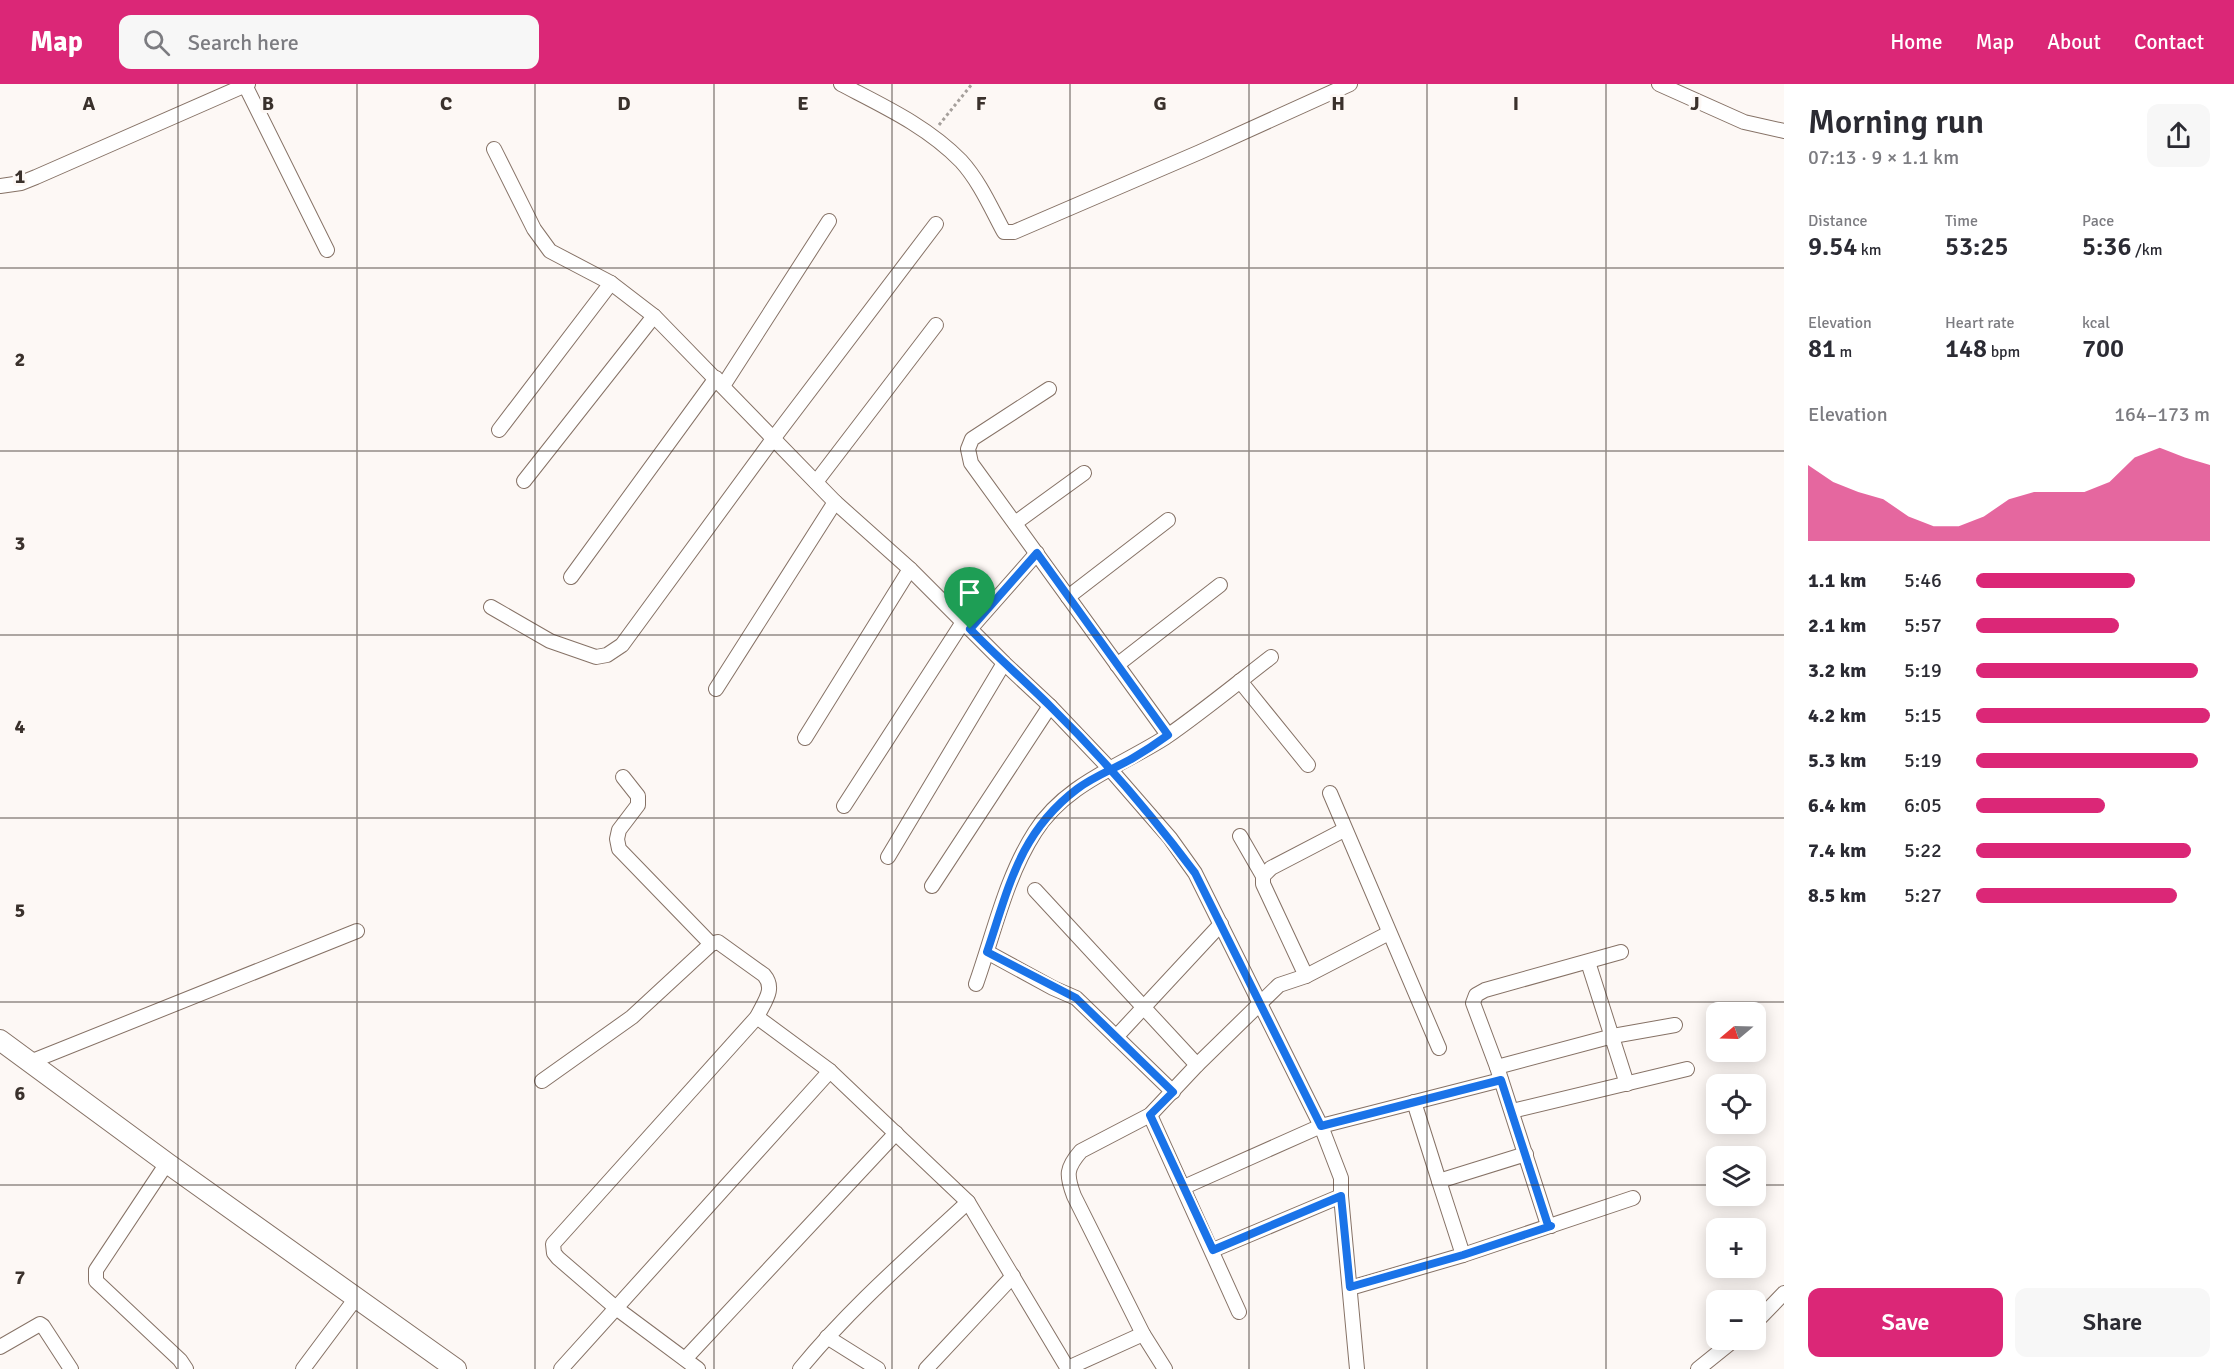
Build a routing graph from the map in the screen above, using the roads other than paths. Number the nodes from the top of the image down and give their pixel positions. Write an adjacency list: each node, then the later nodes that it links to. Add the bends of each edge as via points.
1 (841, 84): 2 (street, via 904,117 961,162 984,193 1004,232 1014,232 1200,153)
2 (1350, 84)
3 (1659, 84): 5 (street, via 1744,122)
4 (247, 85): 7 (street, via 36,177); 10 (street)
5 (1784, 131)
6 (494, 149): 11 (street, via 534,229 550,251)
7 (0, 186)
8 (829, 221): 14 (street)
9 (936, 224): 17 (street)
10 (327, 250)
11 (611, 283): 12 (street); 16 (street)
12 (654, 316): 14 (street); 19 (street)
13 (936, 325): 20 (street)
14 (720, 382): 17 (street); 26 (street)
15 (1049, 389): 23 (street, via 972,439 968,449 971,462)
16 (499, 430)
17 (773, 439): 20 (street); 29 (street, via 621,645 607,655 596,657 550,641)
18 (1084, 473): 23 (street)
19 (524, 481)
20 (816, 482): 21 (street)
21 (835, 502): 25 (street); 35 (street)
22 (1168, 520): 28 (street)
23 (1015, 523): 24 (street)
24 (1037, 553): 28 (street); 30 (street)
25 (910, 569): 30 (street); 38 (street)
26 (571, 577)
27 (1220, 585): 33 (street)
28 (1068, 597): 33 (street)
29 (491, 607)
30 (967, 626): 32 (street); 43 (street)
31 (1271, 657): 34 (street)
32 (1004, 663): 36 (street); 46 (street)
33 (1117, 664): 37 (street)
34 (1240, 681): 37 (street); 39 (street)
35 (716, 689)
36 (1050, 706): 40 (street); 48 (street)
37 (1168, 735): 40 (street)
38 (805, 738)
39 (1308, 765)
40 (1110, 769): 50 (street, via 1170,838 1195,873); 54 (street, via 1077,789 1036,830 1019,858)
41 (622, 777): 53 (street, via 638,796 638,805 619,830 619,849)
42 (1330, 794): 44 (street)
43 (844, 806)
44 (1344, 830): 47 (street, via 1271,868); 52 (street)
45 (1240, 836): 47 (street)
46 (888, 857)
47 (1263, 876): 57 (street, via 1263,884)
48 (932, 886)
49 (1035, 890): 60 (street)
50 (1221, 924): 59 (street); 60 (street)
51 (357, 931): 67 (street)
52 (1389, 933): 57 (street); 66 (street)
53 (711, 944): 61 (street, via 718,942 770,982 771,990); 72 (street, via 632,1017)
54 (987, 952): 58 (street); 64 (street, via 1076,998)
55 (1621, 952): 56 (street)
56 (1588, 962): 63 (street); 71 (street, via 1485,990 1476,996 1474,1008)
57 (1306, 976): 59 (street, via 1280,985)
58 (976, 984)
59 (1260, 1006): 68 (street); 78 (street)
60 (1143, 1007): 64 (street); 68 (street)
61 (757, 1017): 70 (street); 94 (street, via 553,1244 558,1258)
62 (1675, 1025): 63 (street)
63 (1613, 1036): 71 (street); 73 (street)
64 (1116, 1037): 74 (street)
65 (0, 1040): 67 (main road)
66 (1439, 1048)
67 (30, 1062): 81 (main road)
68 (1197, 1065): 74 (street)
69 (1687, 1069): 73 (street)
70 (830, 1071): 79 (street); 94 (street)
71 (1499, 1074): 75 (street); 76 (street)
72 (542, 1081)
73 (1627, 1084): 76 (street)
74 (1173, 1092): 77 (street)
75 (1414, 1102): 78 (street); 82 (street)
76 (1512, 1111): 80 (street)
77 (1150, 1115): 83 (street); 97 (street, via 1081,1151 1067,1178)
78 (1321, 1126): 83 (street); 84 (street, via 1341,1178)
79 (896, 1134): 86 (street); 101 (street)
80 (1526, 1154): 82 (street); 87 (street)
81 (167, 1163): 93 (main road); 104 (street, via 94,1276)
82 (1439, 1181): 89 (street)
83 (1184, 1187): 88 (street)
84 (1341, 1196): 88 (street); 91 (street)
85 (1633, 1198): 87 (street)
86 (968, 1202): 90 (street); 98 (street)
87 (1551, 1226): 89 (street)
88 (1213, 1250): 95 (street)
89 (1463, 1255): 91 (street)
90 (1012, 1276): 102 (street); 111 (street)
91 (1350, 1287): 113 (street)
92 (1784, 1293): 96 (street)
93 (356, 1298): 105 (street); 106 (main road)
94 (616, 1308): 101 (street); 107 (street)
95 (1239, 1312)
96 (1766, 1312)
97 (1143, 1334): 102 (street); 112 (street)
98 (826, 1337): 109 (street); 110 (street)
99 (0, 1347): 103 (street, via 40,1324)
100 (1722, 1350): 114 (street)
101 (685, 1359): 108 (street)
102 (1068, 1368)
103 (71, 1369)
104 (186, 1369)
105 (303, 1369)
106 (456, 1369)
107 (561, 1369)
108 (698, 1369)
109 (800, 1369)
110 (878, 1369)
111 (926, 1369)
112 (1165, 1369)
113 (1357, 1369)
114 (1698, 1369)

